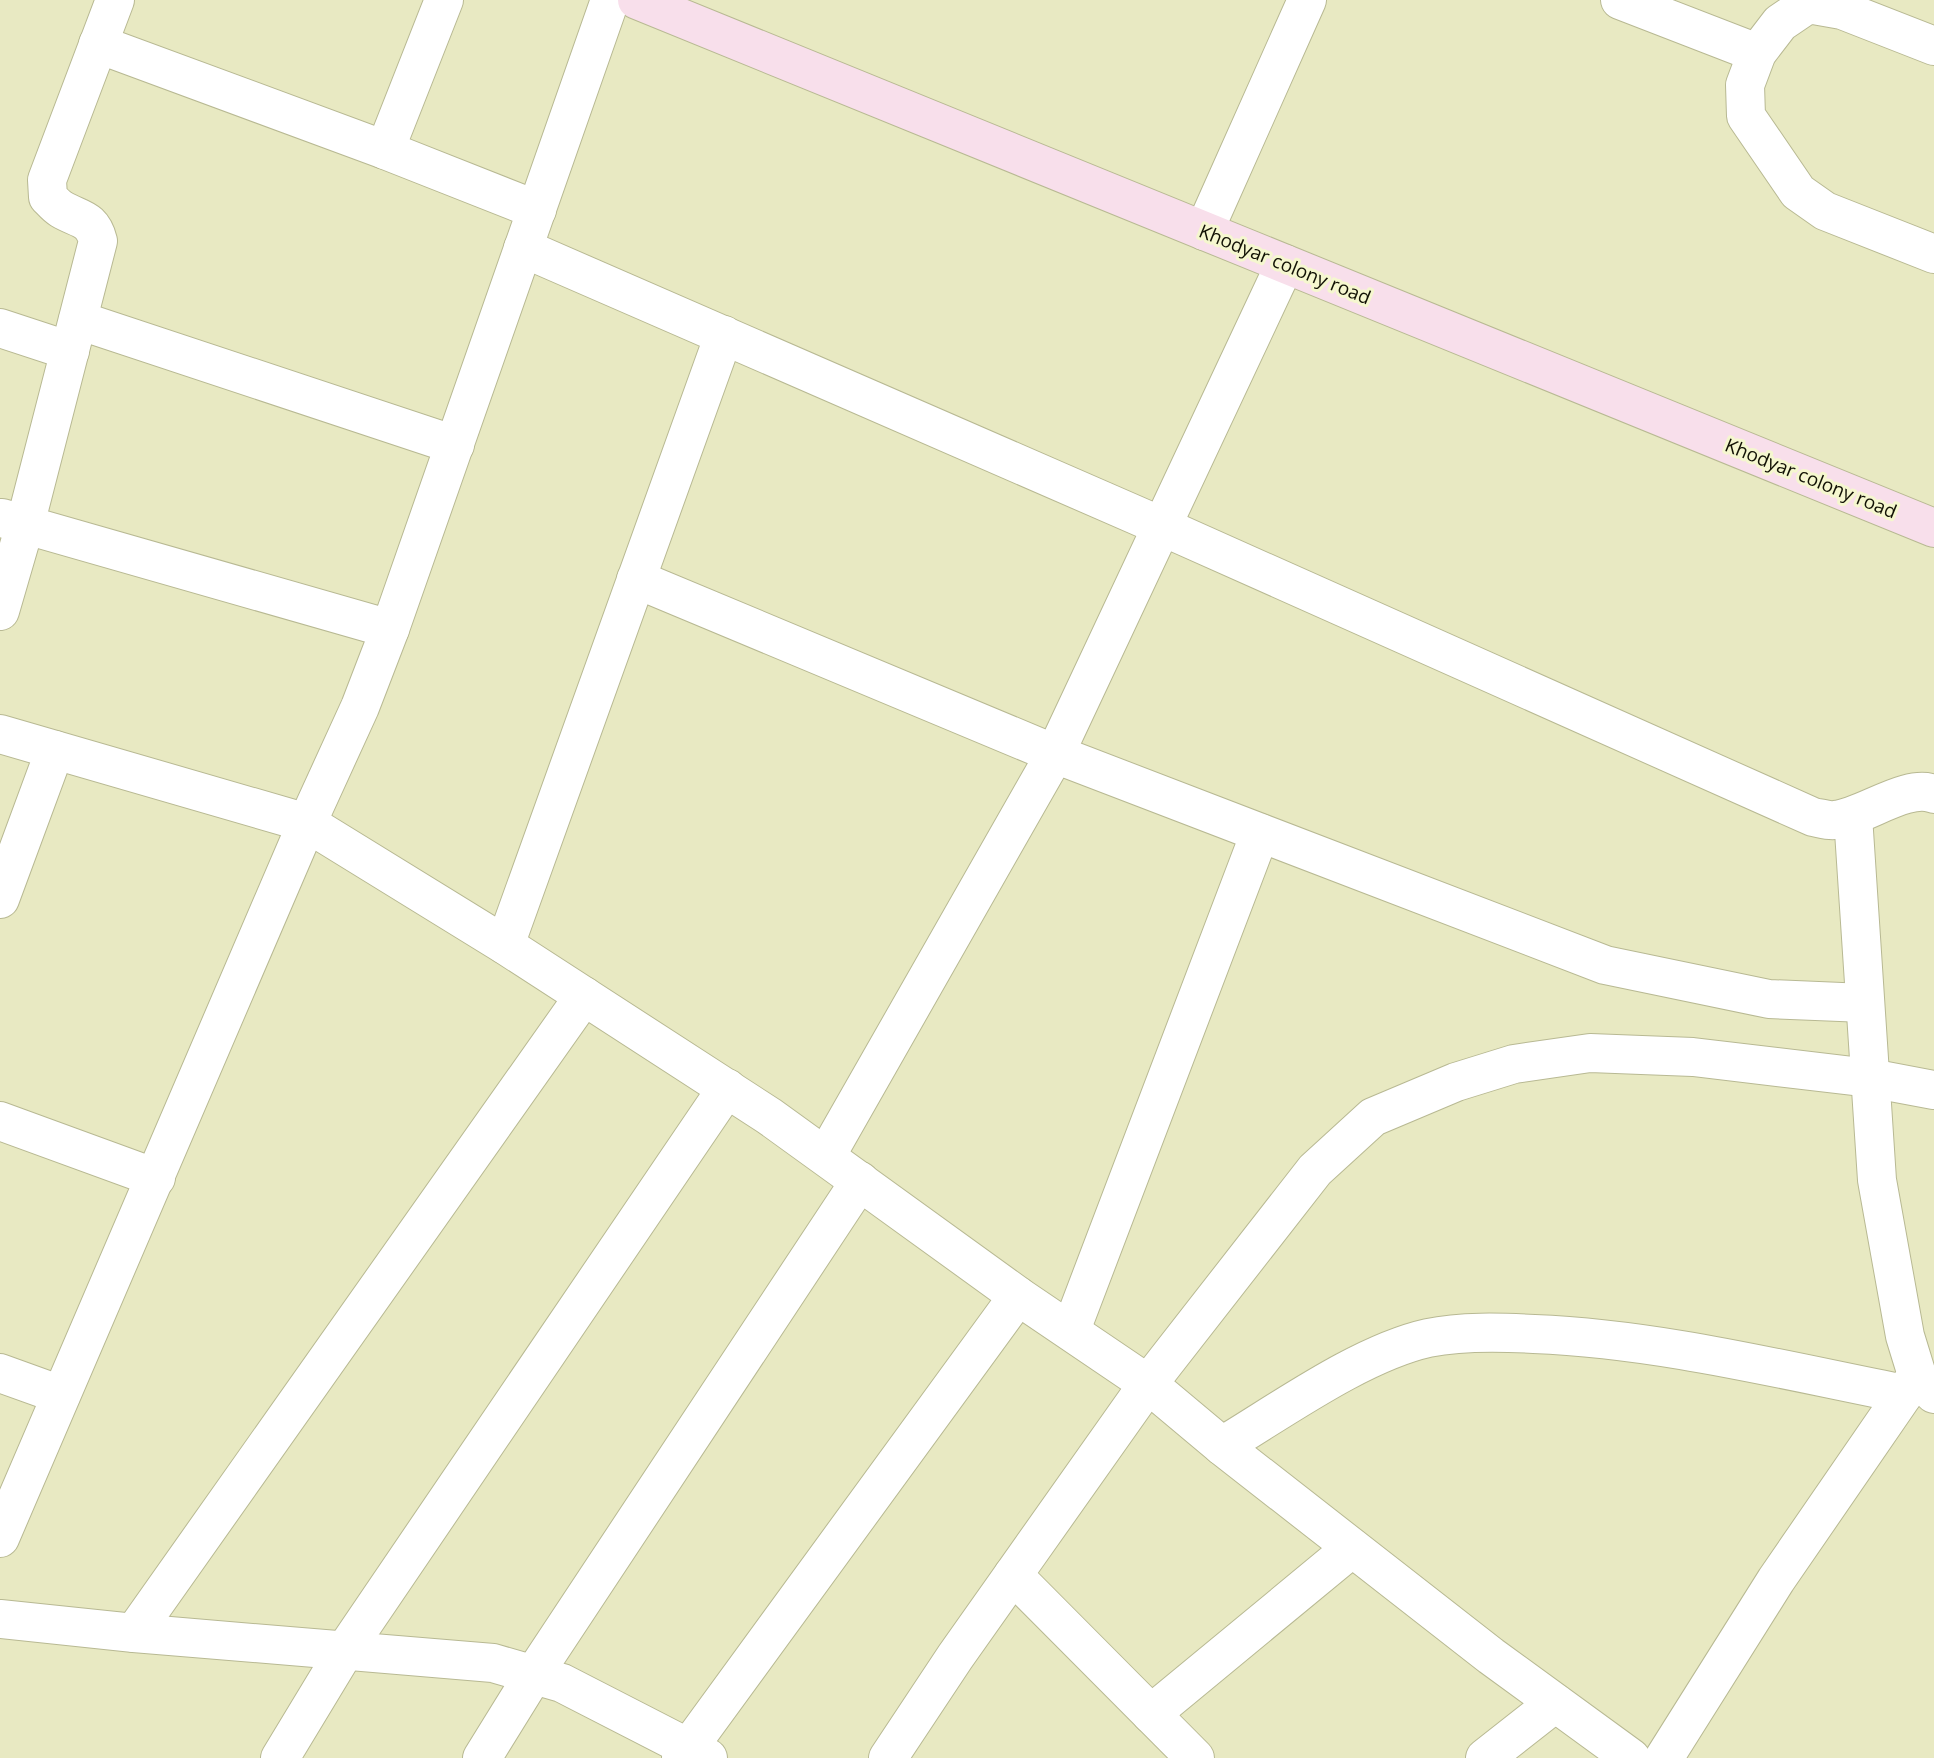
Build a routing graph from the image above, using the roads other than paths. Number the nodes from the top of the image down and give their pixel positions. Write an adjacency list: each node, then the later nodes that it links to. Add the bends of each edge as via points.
1 (115, 0): 7 (street)
2 (444, 0): 10 (street)
3 (611, 0): 11 (street)
4 (637, 0): 12 (street, Khodyar colony road)
5 (1307, 0): 12 (street)
6 (1620, 0): 9 (street)
7 (98, 44): 10 (street); 17 (street, via 47,180 48,197 95,228 98,241)
8 (1934, 46): 9 (street, via 1842,10 1808,4 1780,23)
9 (1757, 53): 14 (street, via 1745,85 1746,116 1798,192 1825,211)
10 (385, 150): 11 (street)
11 (537, 210): 13 (street)
12 (1204, 231): 15 (street, Khodyar colony road)
13 (523, 248): 18 (street); 19 (street)
14 (1934, 254)
15 (1285, 264): 21 (street); 22 (street, Khodyar colony road)
16 (0, 328): 17 (street)
17 (74, 335): 19 (street); 20 (street)
18 (724, 335): 21 (street); 23 (street)
19 (455, 445): 25 (street)
20 (12, 521): 24 (street); 25 (street)
21 (1161, 526): 28 (street); 30 (street, via 1814,817 1832,821)
22 (1934, 528)
23 (636, 579): 28 (street); 34 (street)
24 (0, 611)
25 (390, 629): 31 (street)
26 (0, 734): 27 (street)
27 (55, 750): 31 (street); 33 (street)
28 (1055, 754): 32 (street); 41 (street)
29 (1934, 794): 30 (street, via 1909,793)
30 (1853, 816): 36 (street)
31 (307, 823): 34 (street); 42 (street)
32 (1260, 833): 36 (street, via 1605,965 1769,999); 45 (street)
33 (0, 899)
34 (505, 945): 35 (street)
35 (584, 996): 38 (street); 55 (street)
36 (1865, 1003): 37 (street)
37 (1870, 1079): 39 (street); 47 (street, via 1693,1056 1590,1053 1514,1064 1432,1092 1373,1117 1315,1170); 48 (street, via 1877,1180)
38 (727, 1088): 41 (street); 56 (street)
39 (1934, 1090)
40 (0, 1121): 42 (street)
41 (826, 1156): 43 (street)
42 (156, 1178): 49 (street)
43 (860, 1181): 44 (street); 57 (street)
44 (1018, 1296): 45 (street); 60 (street)
45 (1071, 1331): 47 (street)
46 (0, 1373): 49 (street)
47 (1148, 1384): 50 (street); 53 (street)
48 (1918, 1388): 50 (street, via 1577,1336 1492,1332 1428,1338 1379,1355); 67 (street, via 1776,1580)
49 (61, 1395): 51 (street)
50 (1223, 1446): 52 (street)
51 (0, 1538)
52 (1352, 1548): 58 (street); 59 (street)
53 (1013, 1575): 59 (street); 63 (street)
54 (0, 1619): 55 (street)
55 (134, 1633): 56 (street)
56 (346, 1649): 57 (street, via 493,1663); 61 (street)
57 (534, 1674): 60 (street, via 562,1683); 62 (street)
58 (1555, 1703): 65 (street); 66 (street)
59 (1151, 1714): 64 (street)
60 (692, 1754)
61 (281, 1758)
62 (482, 1758)
63 (888, 1758)
64 (1195, 1758)
65 (1485, 1758)
66 (1631, 1758)
67 (1664, 1758)

